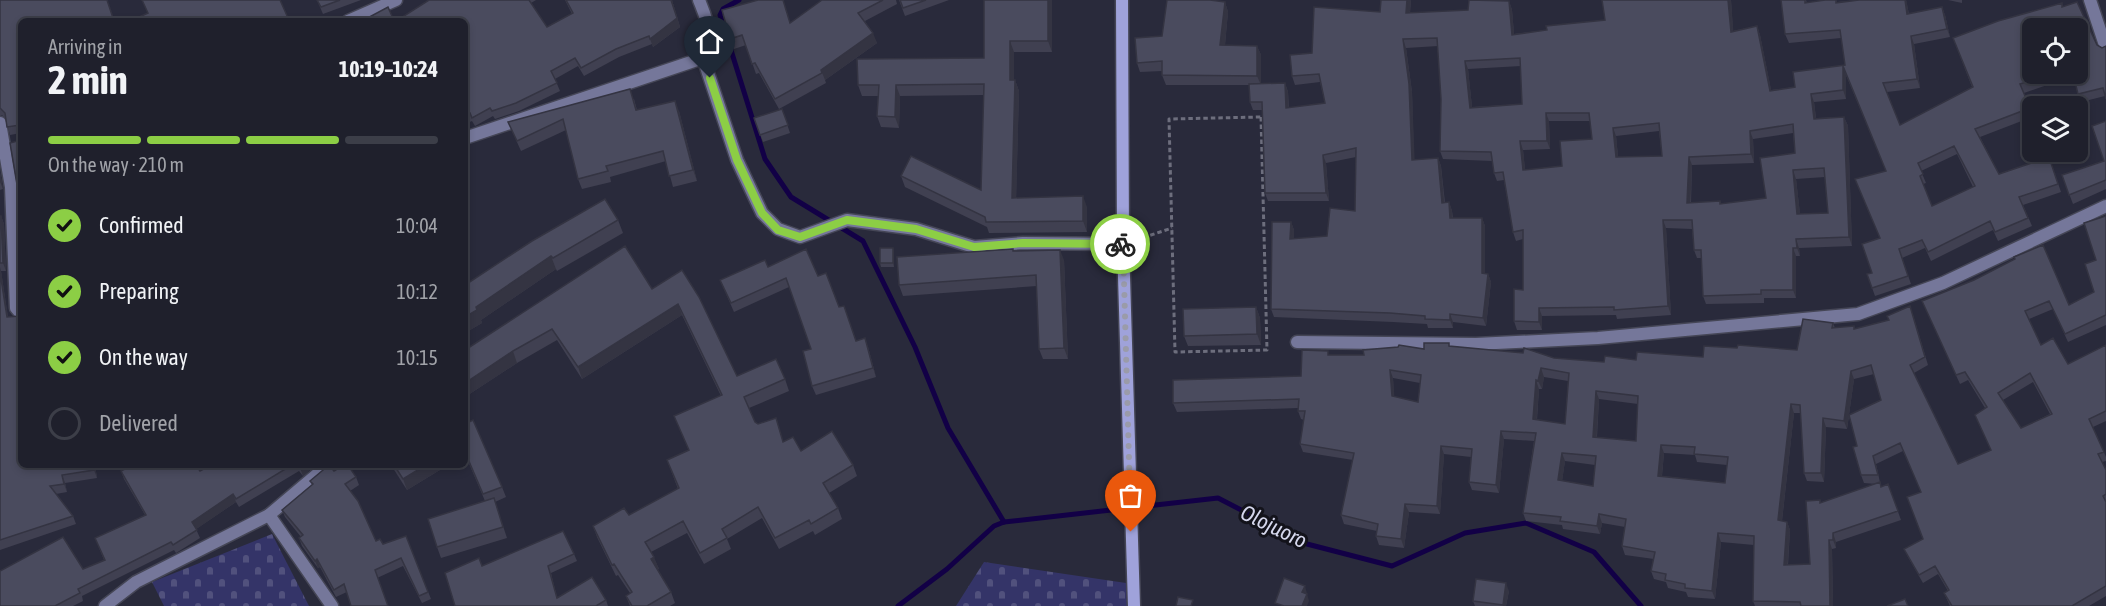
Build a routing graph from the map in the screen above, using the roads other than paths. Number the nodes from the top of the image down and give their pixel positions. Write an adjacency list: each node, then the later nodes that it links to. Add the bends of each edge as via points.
1 (396, 0): 5 (street)
2 (699, 0): 7 (street, via 711,41)
3 (1122, 0): 11 (street)
4 (2090, 0): 6 (street)
5 (355, 18)
6 (2106, 48)
7 (704, 58): 9 (street); 11 (street, via 737,160 762,213 778,230 800,237 847,220 916,229 974,247 1023,243)
8 (0, 123): 12 (street, via 9,143)
9 (468, 137)
10 (2106, 206): 13 (street, via 1943,283 1858,314 1598,338 1476,344)
11 (1123, 244): 18 (street)
12 (18, 310)
13 (1297, 342)
14 (324, 468): 15 (street)
15 (269, 514): 16 (street, via 136,582); 17 (street)
16 (105, 606)
17 (332, 606)
18 (1134, 606)

